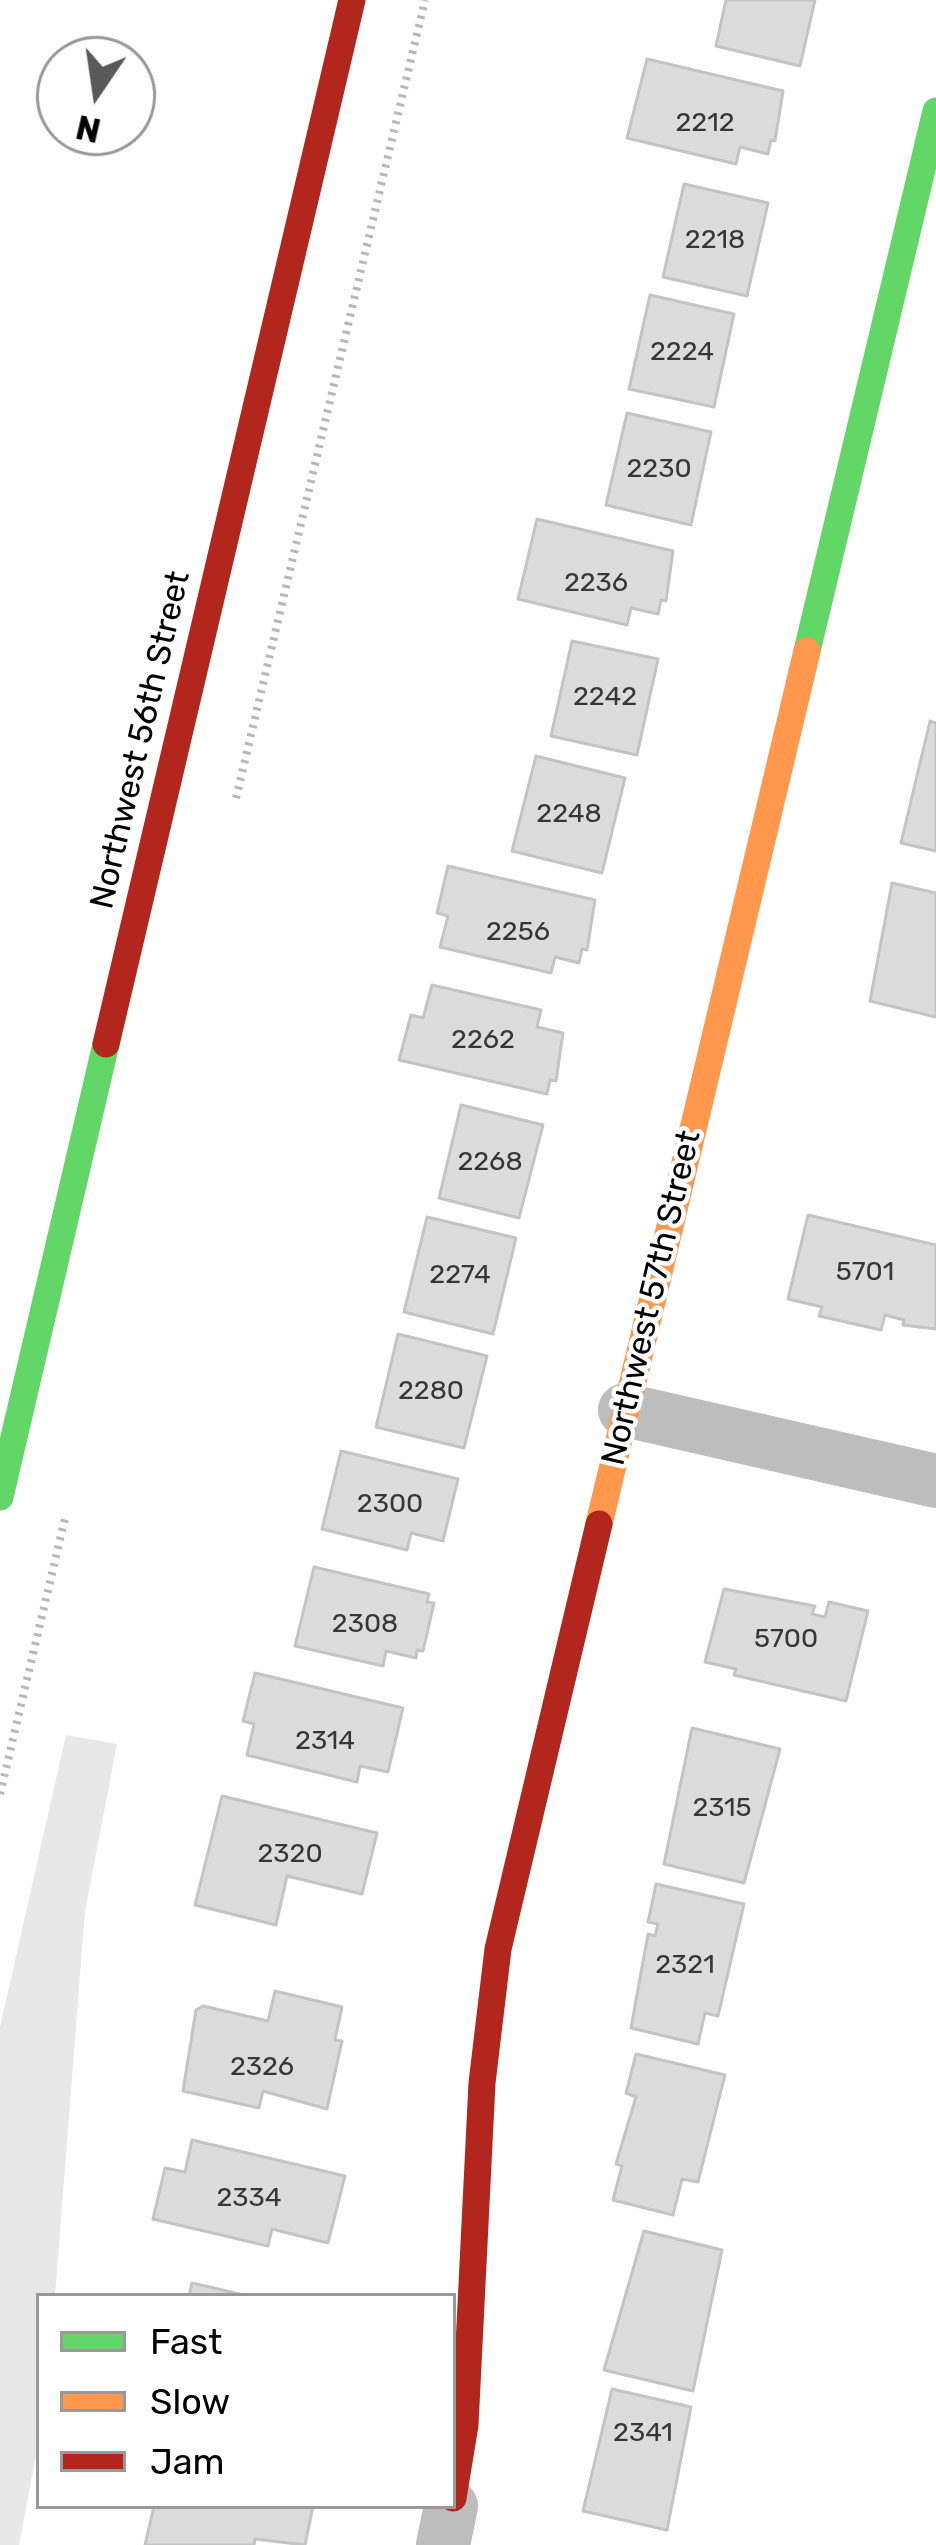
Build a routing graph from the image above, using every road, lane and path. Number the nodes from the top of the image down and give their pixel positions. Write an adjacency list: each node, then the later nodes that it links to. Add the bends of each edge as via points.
1 (352, 0): 5 (street, Northwest 56th Street)
2 (936, 111): 3 (street, Northwest 57th Street)
3 (625, 1410): 4 (street); 6 (street, Northwest 57th Street, via 498,1949)
4 (936, 1481)
5 (0, 1497)
6 (456, 2478)
7 (451, 2509): 8 (street, Northwest 57th Street)
8 (443, 2545)

